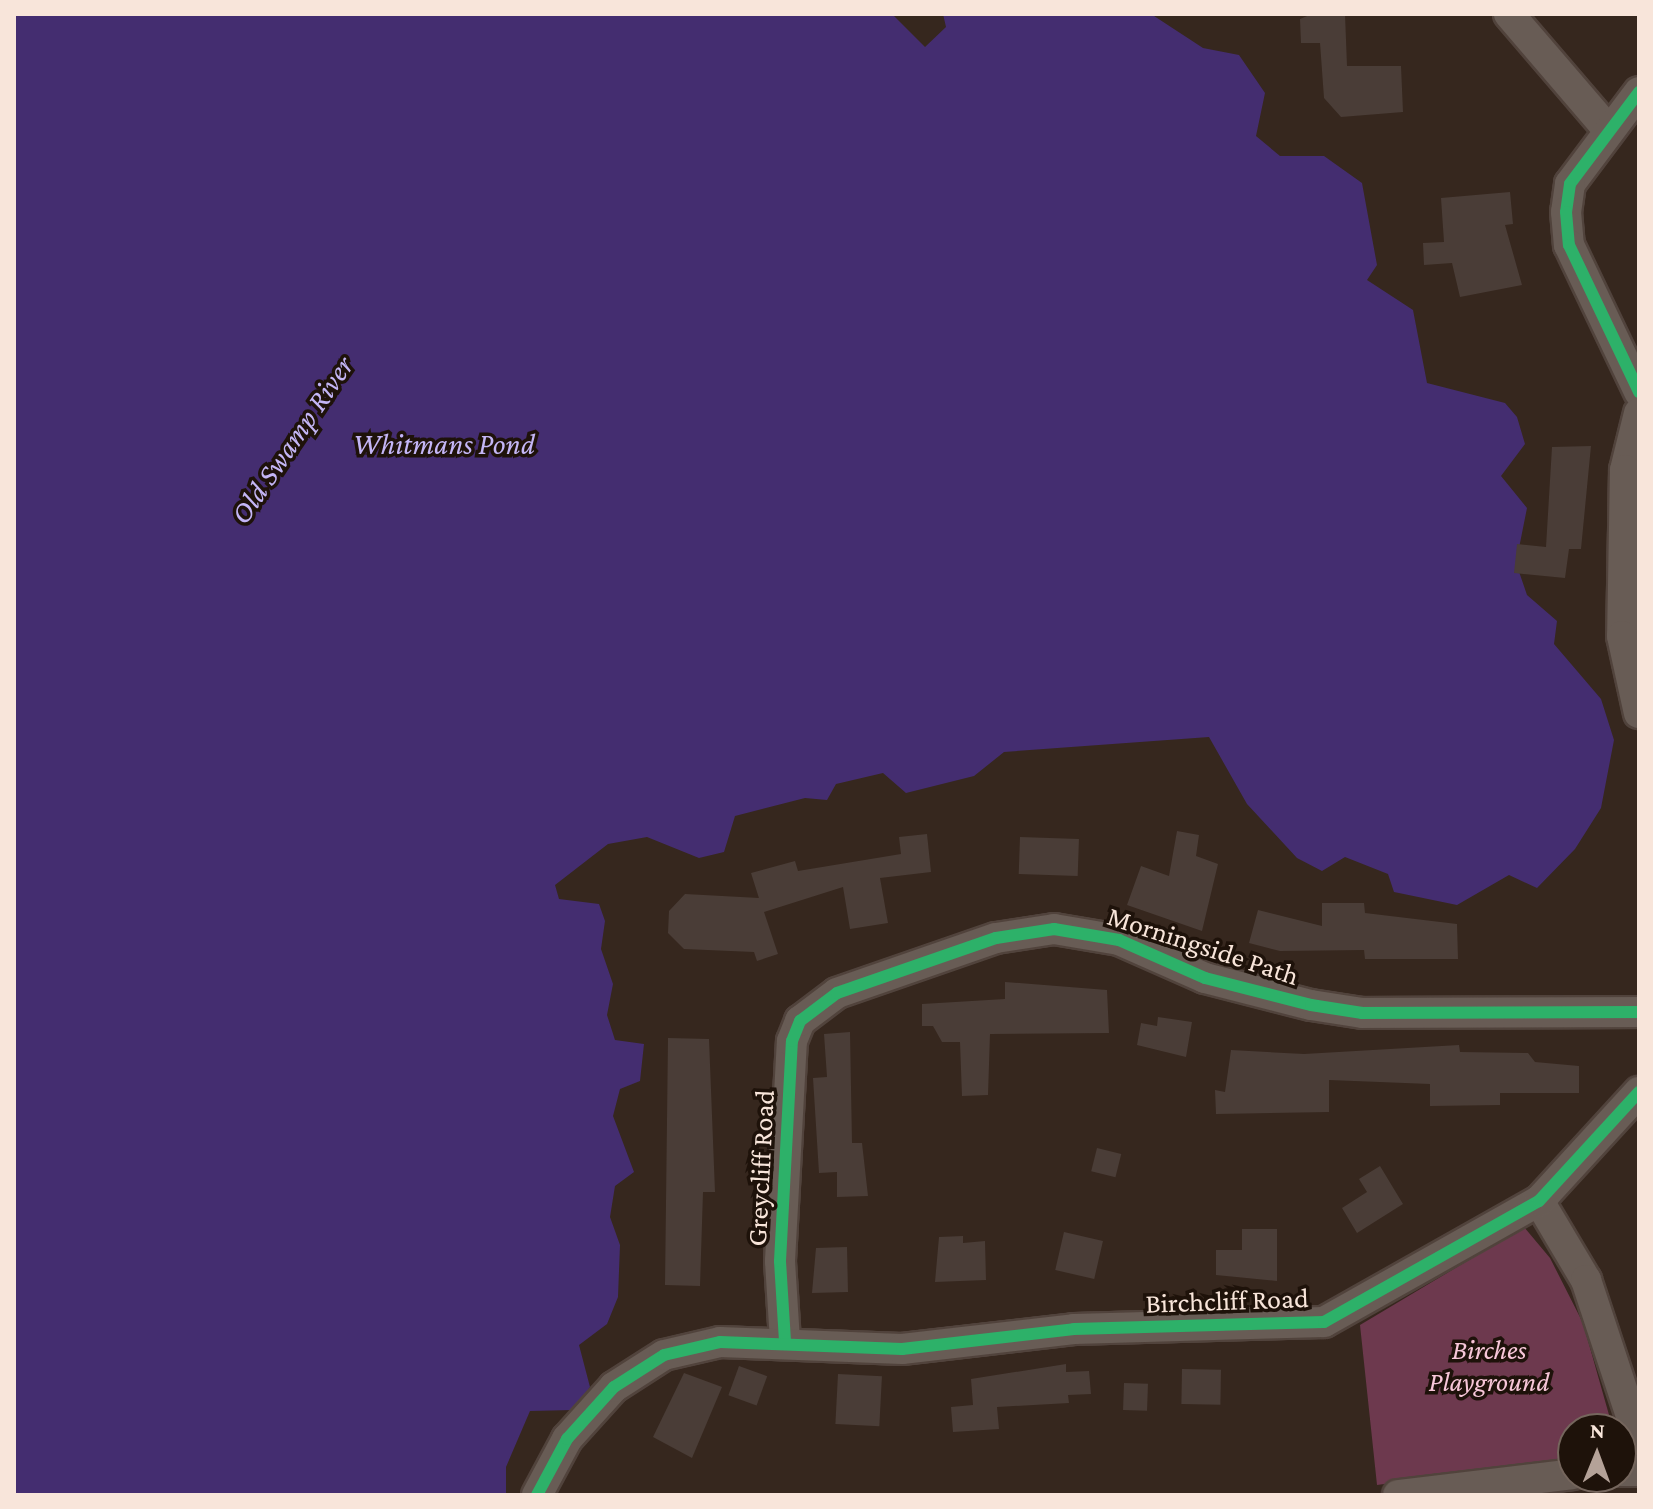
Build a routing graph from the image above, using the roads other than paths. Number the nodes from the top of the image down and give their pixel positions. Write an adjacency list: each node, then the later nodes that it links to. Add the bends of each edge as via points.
1 (1509, 14): 3 (street)
2 (1639, 92): 3 (street)
3 (1606, 127): 4 (street, via 1570,184 1569,245)
4 (1637, 378)
5 (1639, 413): 6 (street, via 1625,470 1622,636)
6 (1639, 713)
7 (814, 1006): 8 (street, Morningside Path, via 996,938 1054,929 1119,940 1205,978 1311,1005 1468,1015); 11 (street, Greycliff Road, via 792,1041 780,1261)
8 (1639, 1012)
9 (1639, 1092): 10 (street, Birchcliff Road)
10 (1539, 1201): 11 (street, Birchcliff Road, via 1379,1295 1305,1326 1074,1329 902,1349); 12 (street, via 1586,1280)
11 (785, 1341): 14 (street, Birchcliff Road, via 720,1342 664,1355 588,1411)
12 (1639, 1440)
13 (1557, 1476): 15 (street)
14 (537, 1495)
15 (1398, 1495)

